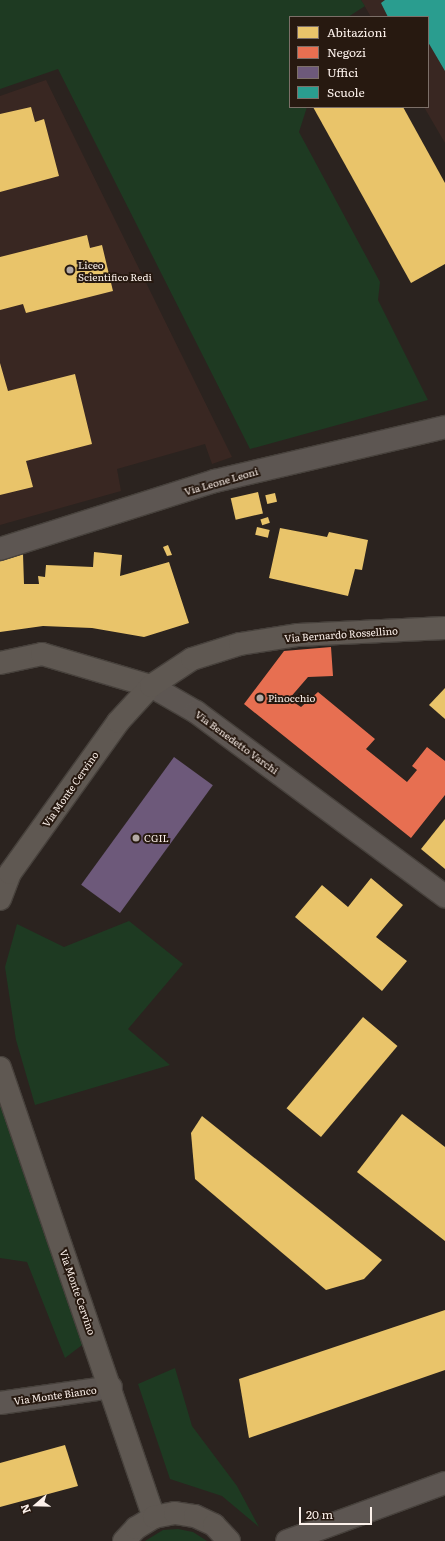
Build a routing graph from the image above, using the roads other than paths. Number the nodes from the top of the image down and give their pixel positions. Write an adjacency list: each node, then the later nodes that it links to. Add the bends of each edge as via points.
1 (445, 427): 2 (street, Via Leone Leoni, via 215,481)
2 (0, 549)
3 (445, 628): 5 (main road, Via Bernardo Rossellino, via 298,635 240,644 192,659)
4 (0, 663): 5 (main road, Via Benedetto Varchi, via 42,654)
5 (151, 686): 6 (street, Via Benedetto Varchi, via 196,712); 7 (main road, Via Monte Cervino, via 118,722 10,873)
6 (445, 896)
7 (0, 899)
8 (0, 1068): 9 (main road, Via Monte Cervino)
9 (111, 1387): 10 (street, Via Monte Bianco); 12 (main road, Via Monte Cervino)
10 (0, 1403)
11 (445, 1483): 15 (street)
12 (154, 1517): 13 (main road, via 136,1528); 14 (main road, via 175,1513 195,1516 214,1526)
13 (124, 1541)
14 (229, 1541)
15 (287, 1541)

